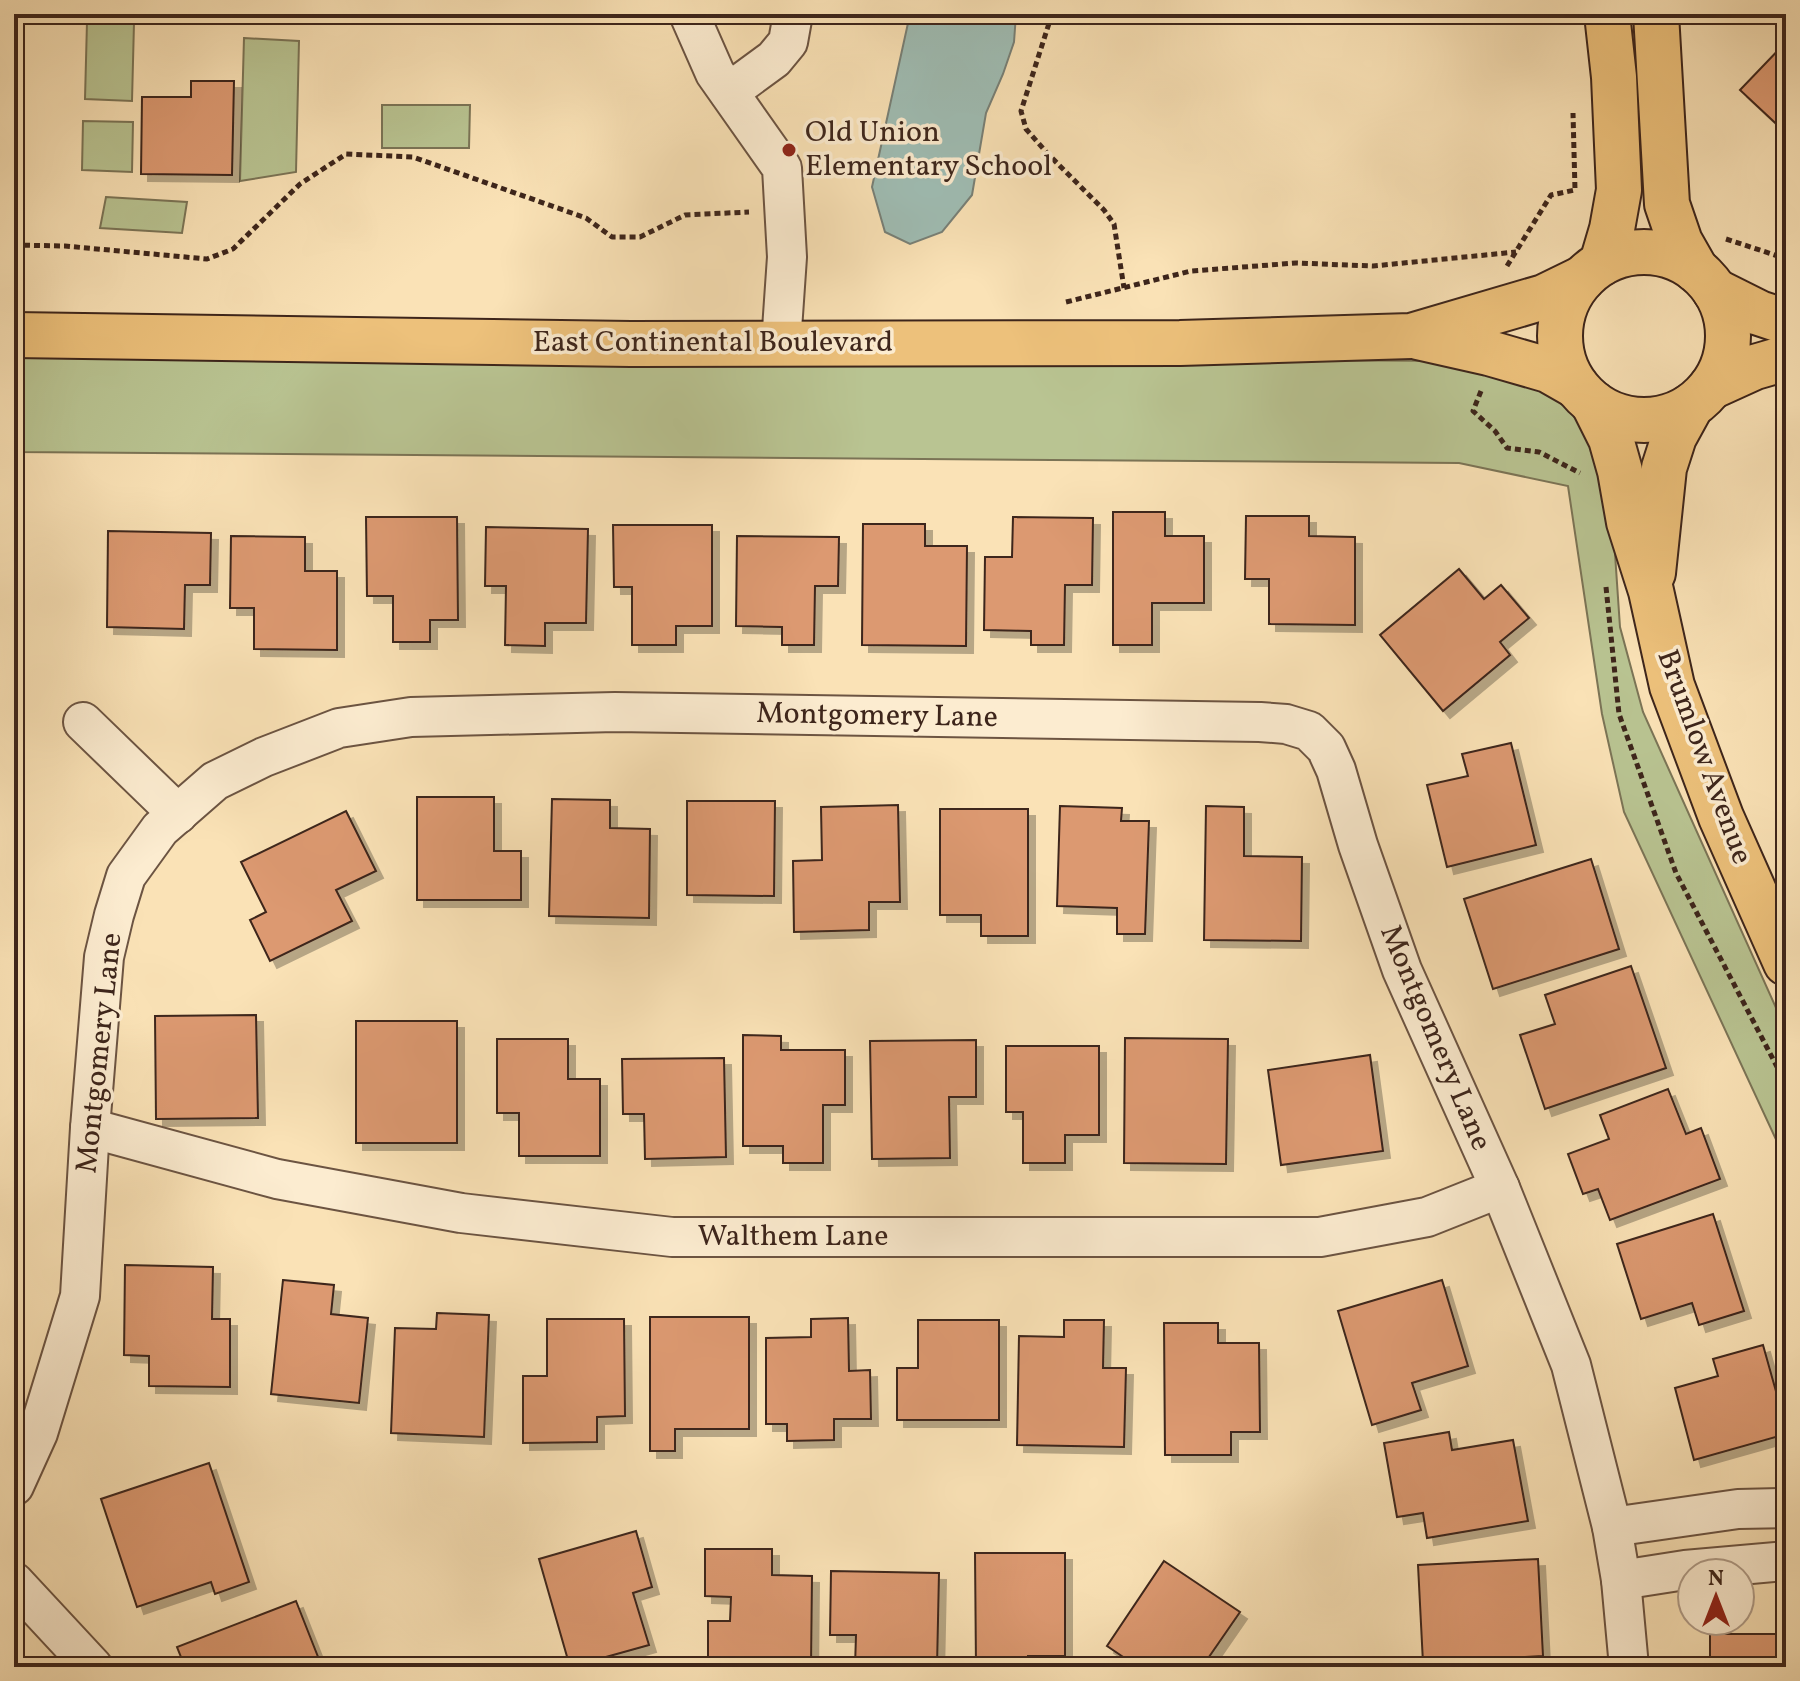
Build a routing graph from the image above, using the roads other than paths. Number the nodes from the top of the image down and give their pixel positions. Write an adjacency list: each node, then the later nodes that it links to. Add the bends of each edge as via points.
1 (689, 14): 5 (street)
2 (793, 14): 5 (street, via 788,42)
3 (1607, 14): 7 (main road, via 1619,190 1612,229)
4 (1656, 14): 6 (main road, via 1667,204 1680,242)
5 (729, 92): 11 (street, via 782,168 787,257)
6 (1710, 265): 7 (main road, via 1650,252 1625,254); 8 (main road, via 1759,313); 14 (main road, via 1728,340 1723,364)
7 (1593, 271): 10 (main road, East Continental Boulevard, via 1544,297); 13 (main road, via 1567,303 1560,331 1563,360)
8 (1786, 322)
9 (14, 335): 11 (main road, East Continental Boulevard)
10 (1411, 336): 11 (main road, East Continental Boulevard, via 1180,343); 13 (main road, East Continental Boulevard, via 1548,370)
11 (781, 344)
12 (1786, 358): 14 (main road, via 1755,367)
13 (1584, 394): 14 (main road, via 1616,415 1642,420 1668,417); 15 (main road, Brumlow Avenue, via 1611,439)
14 (1701, 397): 15 (main road, Brumlow Avenue, via 1674,437 1664,468)
15 (1651, 591): 18 (main road, Brumlow Avenue, via 1672,686 1721,817)
16 (83, 722): 17 (street)
17 (178, 814): 19 (street, Montgomery Lane, via 160,829 126,876 114,915 104,957); 20 (street, Montgomery Lane, via 215,781 264,757 339,728 411,717 615,712 1286,724 1309,731 1326,748 1402,970)
18 (1786, 963)
19 (90, 1128): 20 (street, Walthem Lane, via 293,1182 461,1213 672,1237 1320,1237 1427,1217); 21 (street, Montgomery Lane, via 80,1296 38,1433)
20 (1500, 1188): 23 (street, Montgomery Lane, via 1571,1365)
21 (14, 1486)
22 (1786, 1508): 23 (street, via 1738,1509)
23 (1612, 1527): 25 (street, Montgomery Lane)
24 (1786, 1561): 25 (street)
25 (1621, 1580): 28 (street, Montgomery Lane)
26 (14, 1582): 27 (street)
27 (93, 1667)
28 (1629, 1667)

